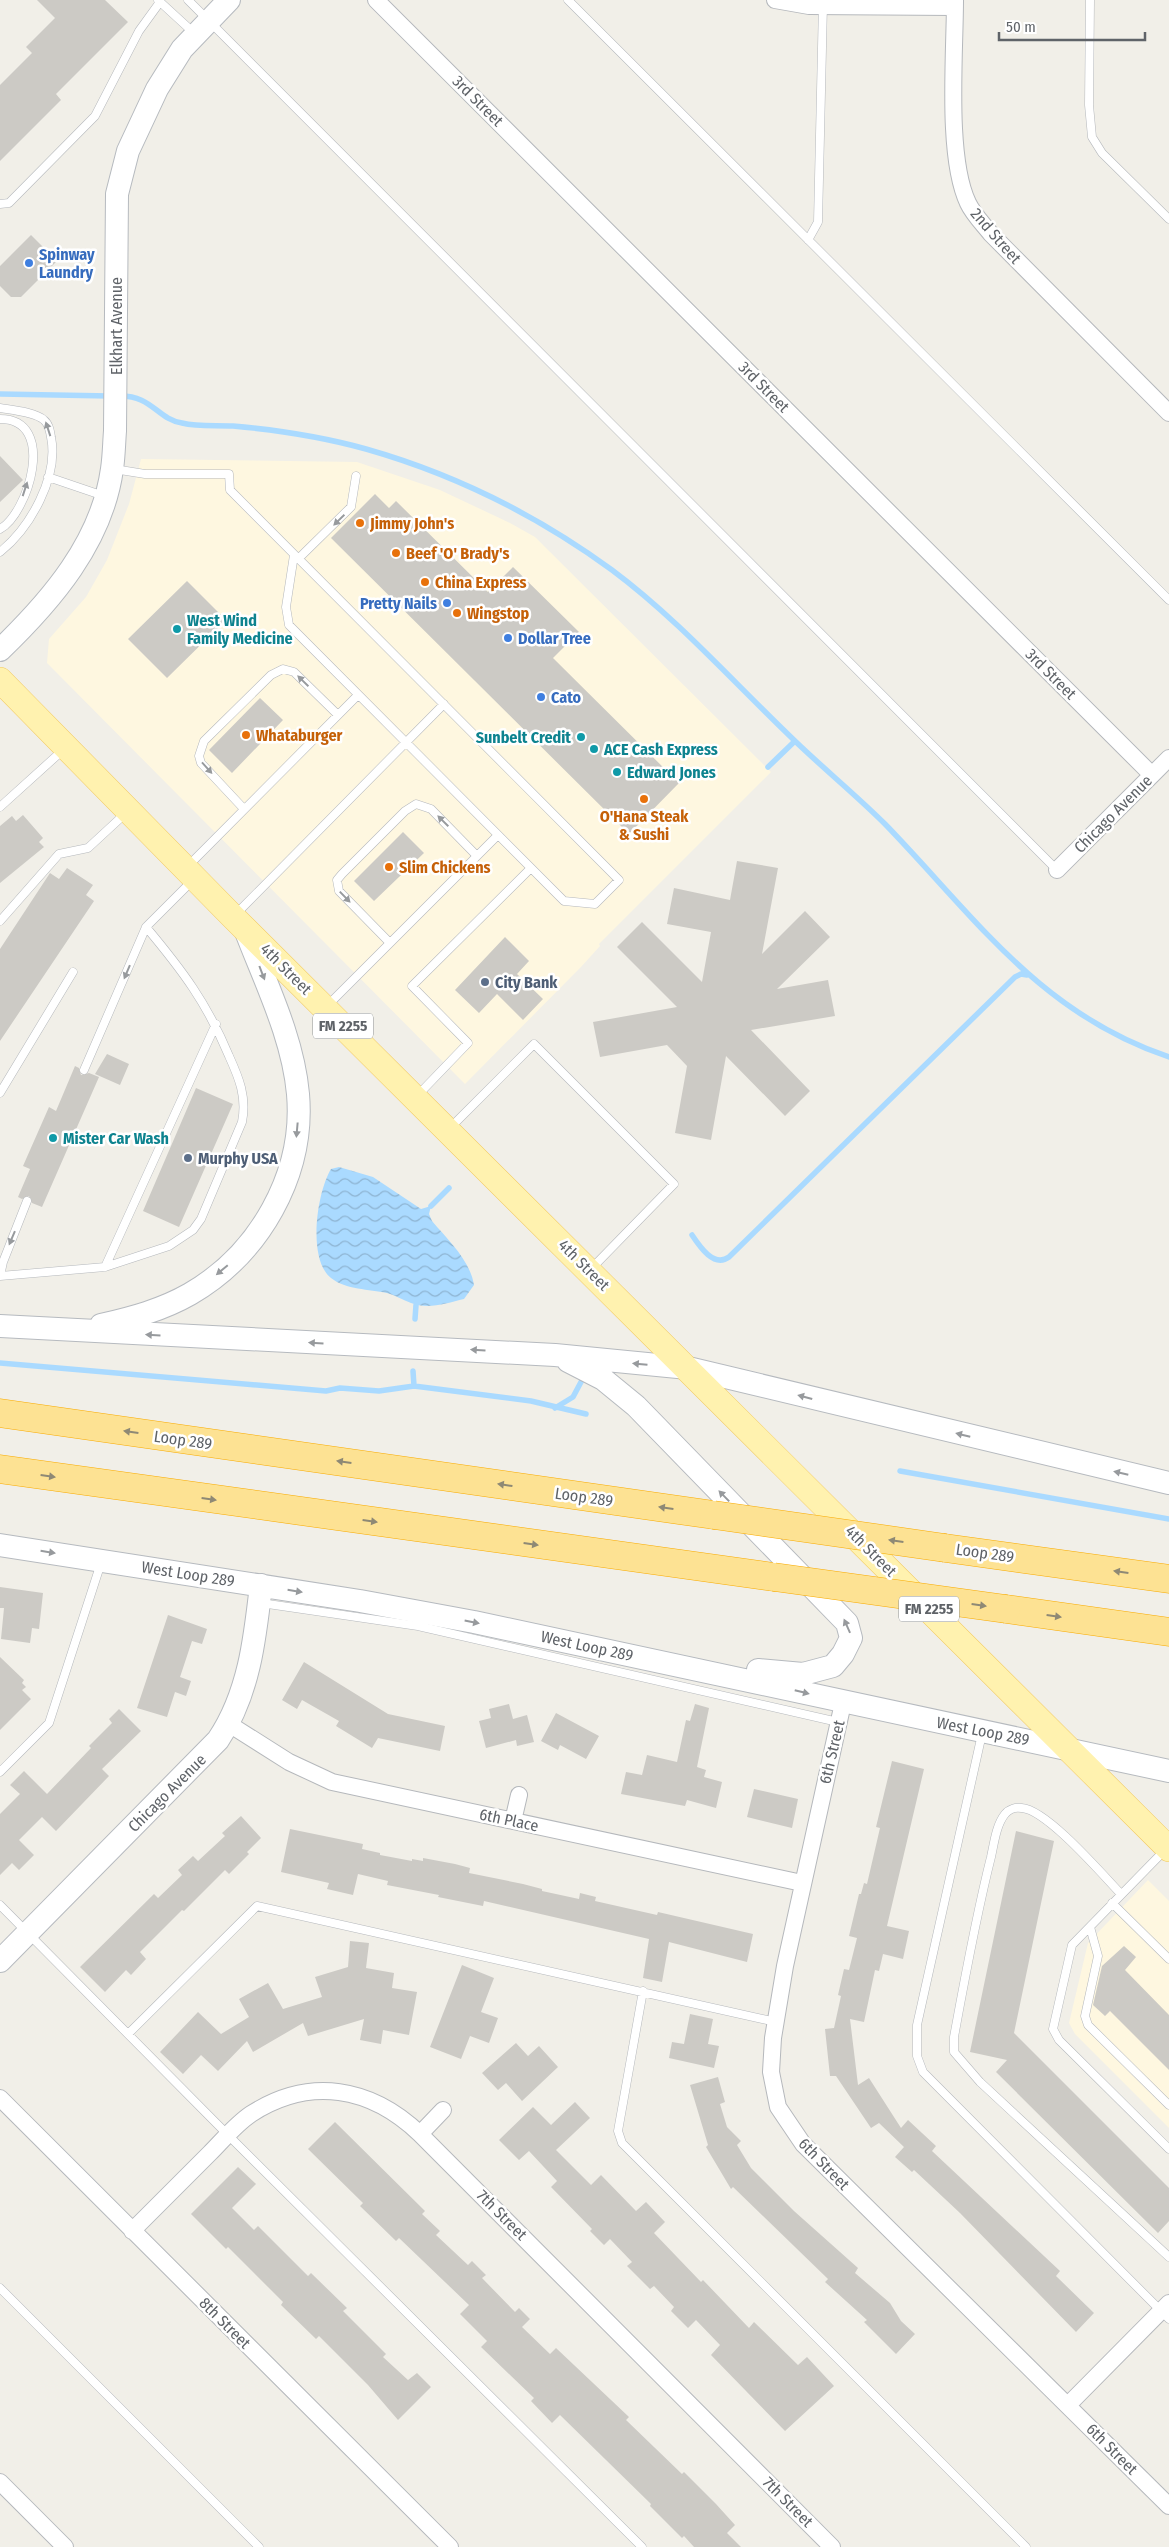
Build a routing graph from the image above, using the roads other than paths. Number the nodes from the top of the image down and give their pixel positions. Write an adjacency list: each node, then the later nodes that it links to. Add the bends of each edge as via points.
1 (188, 0): 10 (lane)
2 (229, 0): 10 (main road, Elkhart Avenue)
3 (376, 0): 33 (street, 3rd Street)
4 (568, 0): 13 (lane)
5 (775, 0): 8 (street, via 809,6)
6 (1090, 0): 12 (lane, via 1089,105 1092,137 1102,153)
7 (159, 1): 10 (lane); 11 (lane, via 139,31 95,116 9,203)
8 (823, 3): 9 (street); 13 (lane, via 818,222)
9 (955, 4): 15 (street, 2nd Street, via 954,126 958,173 968,204 991,234)
10 (202, 28): 17 (main road, Elkhart Avenue, via 182,49 157,90 128,150 117,194 117,370); 40 (lane)
11 (0, 204)
12 (1169, 220)
13 (808, 240): 24 (lane)
14 (0, 408): 19 (lane, one-way to 14, via 54,451 48,424 43,418)
15 (1169, 413)
16 (0, 419): 21 (lane, one-way to 16, via 14,515 21,501 33,466 34,448 29,433 20,424)
17 (112, 469): 20 (main road, Elkhart Avenue); 23 (lane, via 145,474 229,474 230,490)
18 (356, 476): 23 (lane, one-way to 23, via 351,507)
19 (48, 477): 20 (lane); 22 (lane, via 31,517 16,539)
20 (106, 497): 25 (main road, Elkhart Avenue, via 81,554 60,585)
21 (0, 529)
22 (0, 552)
23 (296, 557): 27 (lane, via 286,606 288,625); 28 (lane)
24 (1169, 600)
25 (0, 650)
26 (0, 680): 31 (main road, 4th Street / FM 2255)
27 (358, 696): 29 (lane); 30 (lane)
28 (444, 704): 30 (lane); 39 (lane, via 619,880 595,904 564,901)
29 (338, 715): 35 (lane); 35 (lane, one-way to 35, via 294,672 282,670 271,675 211,734 201,746 198,756 201,763)
30 (405, 743): 37 (lane); 43 (lane)
31 (66, 747): 34 (lane); 36 (main road, 4th Street / FM 2255)
32 (1169, 758): 33 (street, Chicago Avenue)
33 (1152, 775): 40 (street, Chicago Avenue)
34 (0, 807)
35 (244, 809): 41 (lane)
36 (128, 810): 41 (main road, 4th Street / FM 2255); 42 (lane, via 88,848 59,854)
37 (498, 835): 38 (lane); 39 (lane)
38 (477, 856): 45 (lane); 45 (lane, one-way to 45, via 431,809 416,804 404,811 337,880 339,891)
39 (531, 868): 51 (lane, via 412,986 468,1043)
40 (1057, 870)
41 (190, 873): 43 (main road, 4th Street / FM 2255); 44 (lane)
42 (0, 921)
43 (238, 922): 47 (main road, 4th Street / FM 2255); 58 (main road, one-way to 58, via 283,1028 295,1072 298,1095 296,1144 275,1205 243,1250 212,1279 191,1293 150,1313)
44 (146, 927): 48 (lane, via 184,973); 49 (lane, one-way to 49)
45 (390, 943): 47 (lane)
46 (73, 972): 50 (lane)
47 (325, 1008): 51 (main road, 4th Street / FM 2255)
48 (216, 1024): 54 (lane); 54 (lane, via 239,1079 244,1110 242,1122 201,1219 193,1230 169,1246)
49 (84, 1070)
50 (0, 1093)
51 (416, 1098): 52 (main road, 4th Street / FM 2255)
52 (448, 1130): 55 (main road, 4th Street / FM 2255); 55 (lane, via 534,1044 674,1184)
53 (27, 1201): 56 (lane, one-way to 56)
54 (105, 1266): 56 (lane)
55 (589, 1270): 60 (main road, 4th Street / FM 2255)
56 (0, 1276)
57 (0, 1326): 58 (main road)
58 (75, 1331): 59 (main road, one-way to 58)
59 (555, 1355): 60 (main road, one-way to 59); 69 (main road, one-way to 59, via 803,1674 833,1666 844,1654 851,1638 848,1623 636,1406 603,1379)
60 (688, 1368): 63 (main road, one-way to 60); 73 (main road, 4th Street / FM 2255)
61 (2, 1414): 66 (highway, Loop 289, one-way to 61, bridge)
62 (0, 1470): 68 (highway, one-way to 68, bridge)
63 (1169, 1483)
64 (0, 1545): 65 (main road, West Loop 289, one-way to 65)
65 (102, 1561): 67 (main road, West Loop 289); 75 (lane, via 49,1723)
66 (1169, 1579)
67 (260, 1594): 69 (main road, West Loop 289, one-way to 69, via 360,1601); 70 (lane); 71 (main road, Chicago Avenue, via 249,1666)
68 (1169, 1632)
69 (658, 1660): 70 (main road, West Loop 289, one-way to 70)
70 (841, 1712): 72 (main road, West Loop 289); 79 (street, 6th Street)
71 (229, 1724): 77 (street, 6th Place, via 290,1762 332,1782); 84 (main road, Chicago Avenue, via 202,1758)
72 (983, 1731): 73 (main road, West Loop 289); 99 (lane, via 917,2025 916,2056 923,2072)
73 (1068, 1748): 74 (main road, West Loop 289); 78 (main road, 4th Street / FM 2255)
74 (1169, 1771)
75 (0, 1772)
76 (519, 1794): 77 (street)
77 (513, 1821): 79 (street, 6th Place)
78 (1168, 1848): 80 (lane)
79 (802, 1883): 88 (street, 6th Street)
80 (1121, 1894): 81 (lane); 97 (lane, via 1051,1823 1021,1807 1005,1815 998,1828 984,1884 954,2036 954,2052 980,2082)
81 (1112, 1903): 83 (lane); 85 (lane)
82 (0, 1905): 84 (lane)
83 (1090, 1927): 91 (lane, via 1098,1956 1085,2016 1088,2025); 95 (lane, via 1072,1945 1053,2029 1059,2040)
84 (27, 1933): 86 (main road, Chicago Avenue); 89 (lane)
85 (1169, 1959)
86 (0, 1961)
87 (643, 1991): 88 (lane); 89 (lane, via 257,1906); 108 (lane, via 618,2131 622,2143)
88 (776, 2022): 100 (street, 6th Street, via 771,2072 778,2107 803,2144)
89 (128, 2034): 94 (lane)
90 (0, 2098): 96 (street, 8th Street)
91 (1169, 2105)
92 (443, 2110): 93 (street)
93 (420, 2134): 94 (street, 7th Street, via 405,2119 378,2102 329,2091 302,2093 278,2100 250,2115); 107 (street, 7th Street)
94 (228, 2135): 96 (street, 7th Street); 106 (lane)
95 (1169, 2149)
96 (132, 2231): 105 (street, 8th Street)
97 (1169, 2257)
98 (0, 2288): 104 (lane)
99 (1166, 2311): 100 (street)
100 (1068, 2405): 102 (street, 6th Street)
101 (0, 2482): 103 (street)
102 (1169, 2506)
103 (65, 2547)
104 (259, 2547)
105 (450, 2547)
106 (642, 2547)
107 (832, 2547)
108 (1026, 2547)

